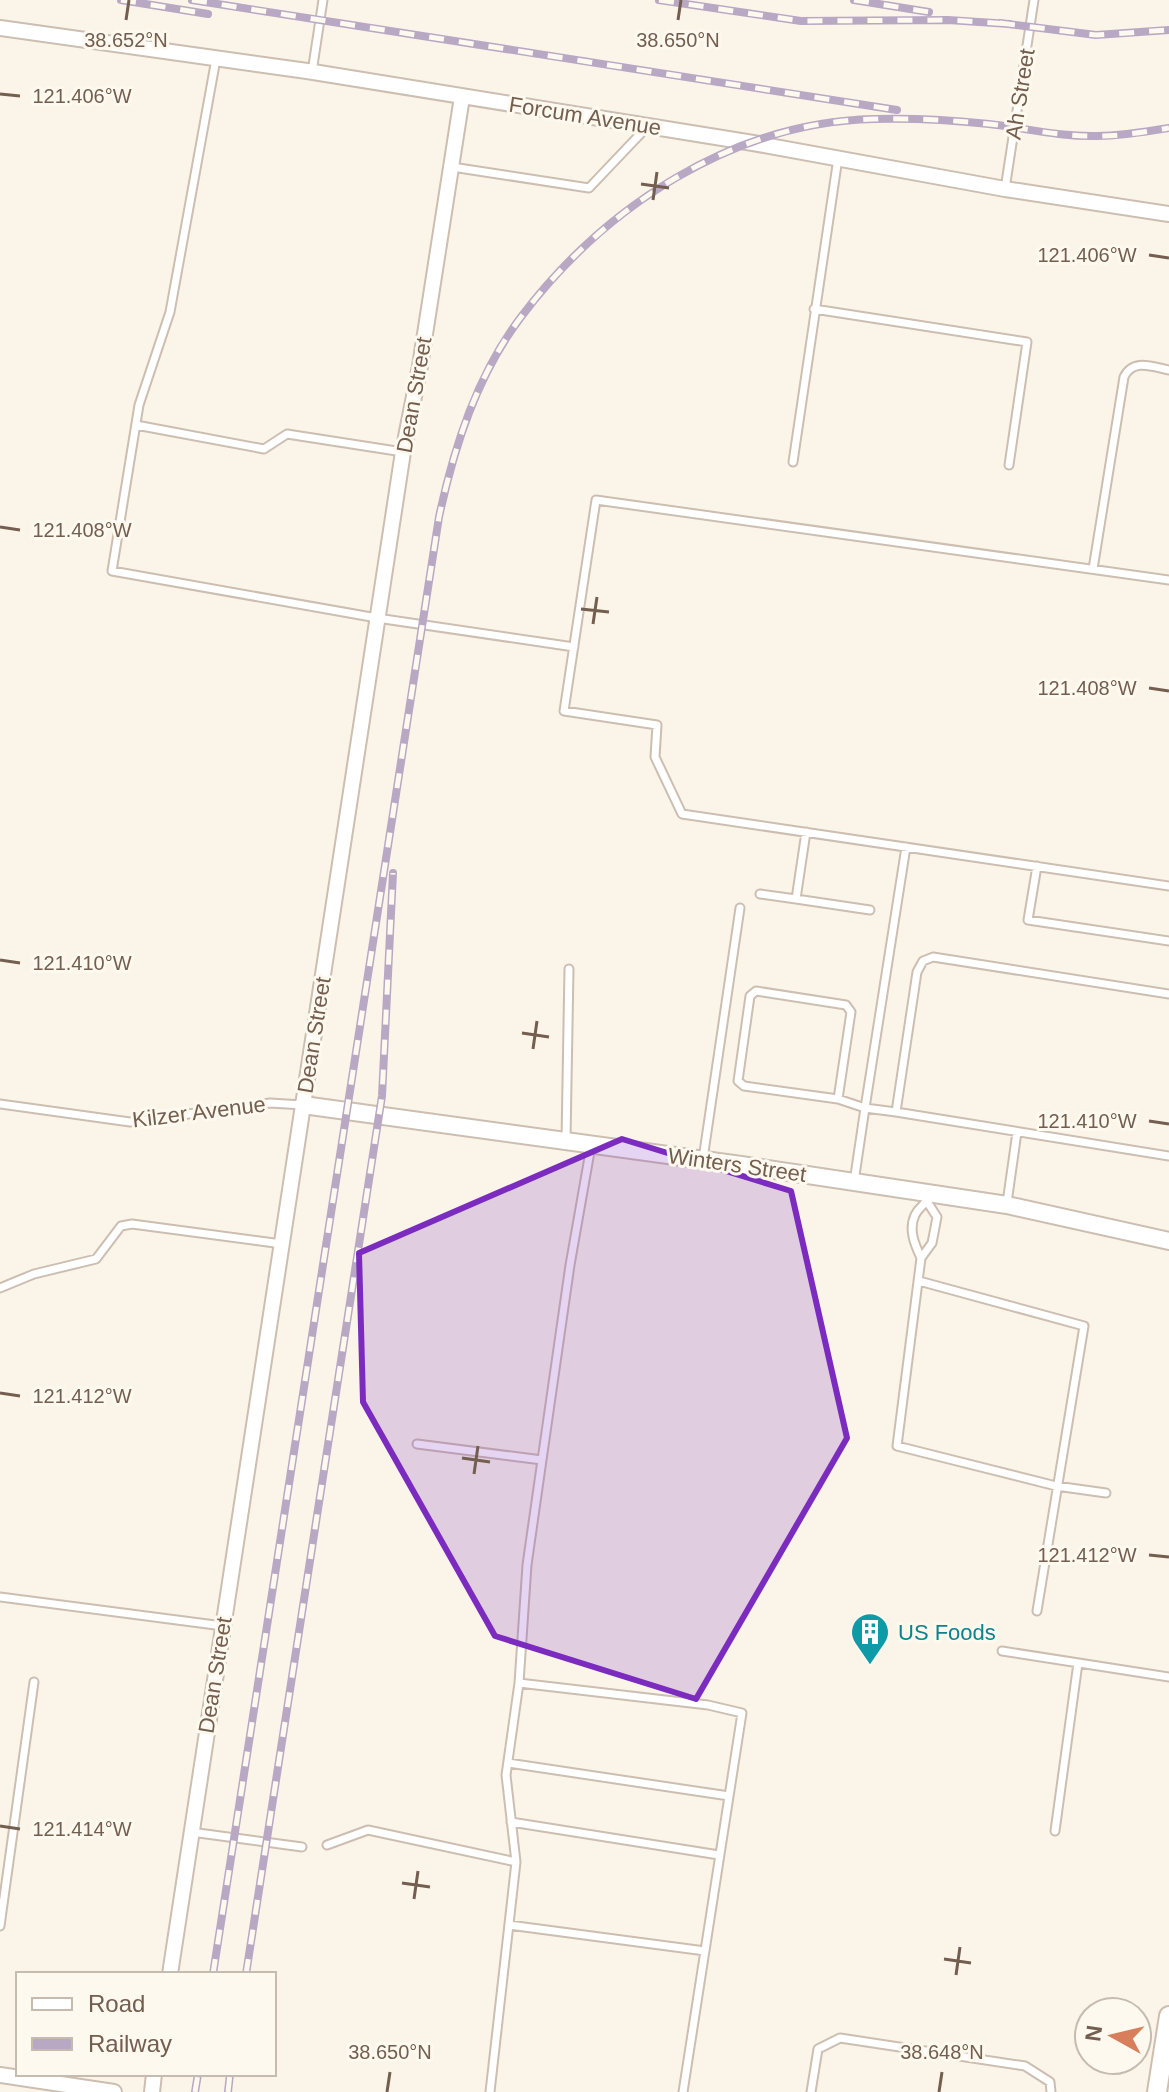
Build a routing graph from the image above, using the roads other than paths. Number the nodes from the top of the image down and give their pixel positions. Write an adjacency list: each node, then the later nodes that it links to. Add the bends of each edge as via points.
1 (323, 0): 5 (lane)
2 (1034, 0): 10 (lane, Ah Street)
3 (0, 28): 4 (street, Forcum Avenue)
4 (216, 59): 5 (street, Forcum Avenue); 14 (lane, via 170,312)
5 (312, 72): 6 (street, Forcum Avenue)
6 (462, 97): 7 (street, Forcum Avenue); 9 (street, Dean Street)
7 (647, 126): 8 (street, Forcum Avenue); 9 (lane, via 589,188)
8 (838, 158): 10 (street, Forcum Avenue); 12 (lane)
9 (452, 167): 15 (street, Dean Street)
10 (1005, 189): 11 (street, Forcum Avenue)
11 (1169, 214)
12 (814, 309): 16 (lane); 17 (lane, via 1027,342)
13 (1169, 370): 18 (lane, via 1138,365 1124,377)
14 (136, 425): 15 (lane, via 264,449 287,434); 20 (lane, via 112,571)
15 (403, 452): 20 (street, Dean Street)
16 (793, 462)
17 (1009, 465)
18 (1093, 569): 19 (lane); 21 (lane, via 596,500)
19 (1169, 580)
20 (377, 618): 21 (lane); 35 (street, Dean Street)
21 (574, 647): 22 (lane, via 564,711 657,725 655,757 682,814)
22 (806, 832): 23 (lane); 27 (lane)
23 (906, 847): 24 (lane); 36 (lane)
24 (1037, 866): 25 (lane); 30 (lane, via 1028,920)
25 (1169, 886)
26 (760, 894): 27 (lane)
27 (796, 899): 29 (lane)
28 (740, 908): 42 (lane)
29 (870, 910)
30 (1169, 941)
31 (569, 969): 39 (lane)
32 (1169, 994): 37 (lane, via 933,957 923,961)
33 (838, 1099): 33 (lane, via 738,1081 750,996 756,991 846,1005 851,1012); 36 (lane)
34 (0, 1104): 35 (lane, Kilzer Avenue, via 130,1122 270,1103)
35 (303, 1105): 39 (street, Winters Street); 47 (street, Dean Street)
36 (865, 1108): 37 (lane); 43 (lane)
37 (896, 1112): 38 (lane)
38 (1017, 1132): 41 (lane); 45 (lane)
39 (566, 1140): 40 (street, Winters Street)
40 (592, 1144): 42 (street, Winters Street); 52 (lane)
41 (1169, 1156)
42 (703, 1159): 43 (street, Winters Street)
43 (854, 1182): 44 (street, Winters Street)
44 (928, 1198): 45 (street, Winters Street); 48 (lane, via 937,1217 932,1243); 48 (lane, via 915,1214 912,1239)
45 (1007, 1205): 46 (street, Winters Street)
46 (1169, 1241)
47 (282, 1244): 50 (lane, via 132,1224 121,1226 96,1259); 57 (street, Dean Street)
48 (921, 1258): 49 (lane)
49 (919, 1281): 53 (lane, via 897,1446); 53 (lane, via 1084,1326)
50 (0, 1288)
51 (417, 1444): 52 (lane)
52 (542, 1460): 62 (lane, via 527,1565)
53 (1056, 1486): 54 (lane); 56 (lane)
54 (1106, 1493)
55 (0, 1597): 57 (lane)
56 (1037, 1611)
57 (223, 1626): 67 (street, Dean Street)
58 (1002, 1651): 59 (lane)
59 (1078, 1663): 60 (lane); 66 (lane)
60 (1169, 1677)
61 (34, 1682): 73 (lane)
62 (519, 1683): 63 (lane); 64 (lane, via 742,1713)
63 (508, 1763): 64 (lane); 65 (lane)
64 (729, 1796): 70 (lane)
65 (511, 1822): 70 (lane); 71 (lane)
66 (1055, 1831)
67 (191, 1832): 69 (lane); 75 (street, Dean Street)
68 (327, 1845): 71 (lane, via 368,1830)
69 (302, 1847)
70 (719, 1855): 74 (lane)
71 (516, 1862): 72 (lane)
72 (509, 1925): 74 (lane); 80 (lane)
73 (0, 1926)
74 (705, 1951): 81 (lane)
75 (170, 1972)
76 (1169, 2016): 78 (main road)
77 (0, 2075): 79 (street)
78 (1162, 2082)
79 (114, 2092)
80 (490, 2092)
81 (683, 2092)
82 (811, 2092): 83 (lane, via 818,2049 840,2038 1025,2066 1050,2082)
83 (1051, 2092)

